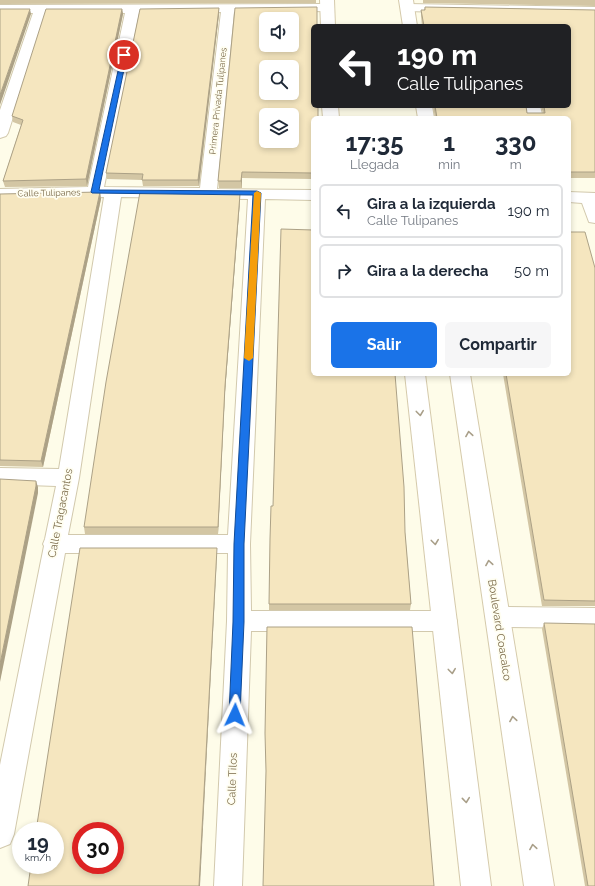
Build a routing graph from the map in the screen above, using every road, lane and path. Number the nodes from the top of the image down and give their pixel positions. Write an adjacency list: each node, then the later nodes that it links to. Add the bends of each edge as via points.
1 (108, 4): 7 (street); 8 (street)
2 (327, 4): 5 (street); 10 (main road)
3 (407, 4): 4 (street, via 509,14); 11 (main road)
4 (520, 5): 9 (street)
5 (221, 6): 8 (street); 14 (street, Primera Privada Tulipanes)
6 (0, 9): 7 (street)
7 (41, 9): 12 (street)
8 (134, 9): 13 (street, Calle Tragacantos)
9 (595, 11)
10 (328, 24)
11 (410, 24)
12 (0, 132)
13 (104, 192): 14 (street, Calle Tulipanes); 16 (street, Calle Tulipanes); 24 (street, Calle Tragacantos)
14 (208, 193): 15 (street, Calle Tulipanes)
15 (257, 193): 17 (street, Calle Tulipanes); 26 (street, Calle Tilos)
16 (0, 194)
17 (311, 195)
18 (571, 197): 19 (street)
19 (592, 198): 20 (street)
20 (595, 218)
21 (415, 376): 29 (main road, one-way to 29)
22 (460, 376): 27 (main road, Boulevard Coacalco, one-way to 22)
23 (0, 476): 24 (street)
24 (68, 478): 25 (street, Calle Tragacantos)
25 (54, 544): 26 (street); 31 (street, Calle Tragacantos)
26 (239, 544): 30 (street, Calle Tilos)
27 (498, 617): 28 (street); 34 (main road, Boulevard Coacalco, one-way to 27)
28 (595, 618)
29 (445, 621): 30 (street); 33 (main road, one-way to 33)
30 (238, 622): 32 (street, Calle Tilos)
31 (0, 834)
32 (228, 886)
33 (476, 886)
34 (539, 886)

